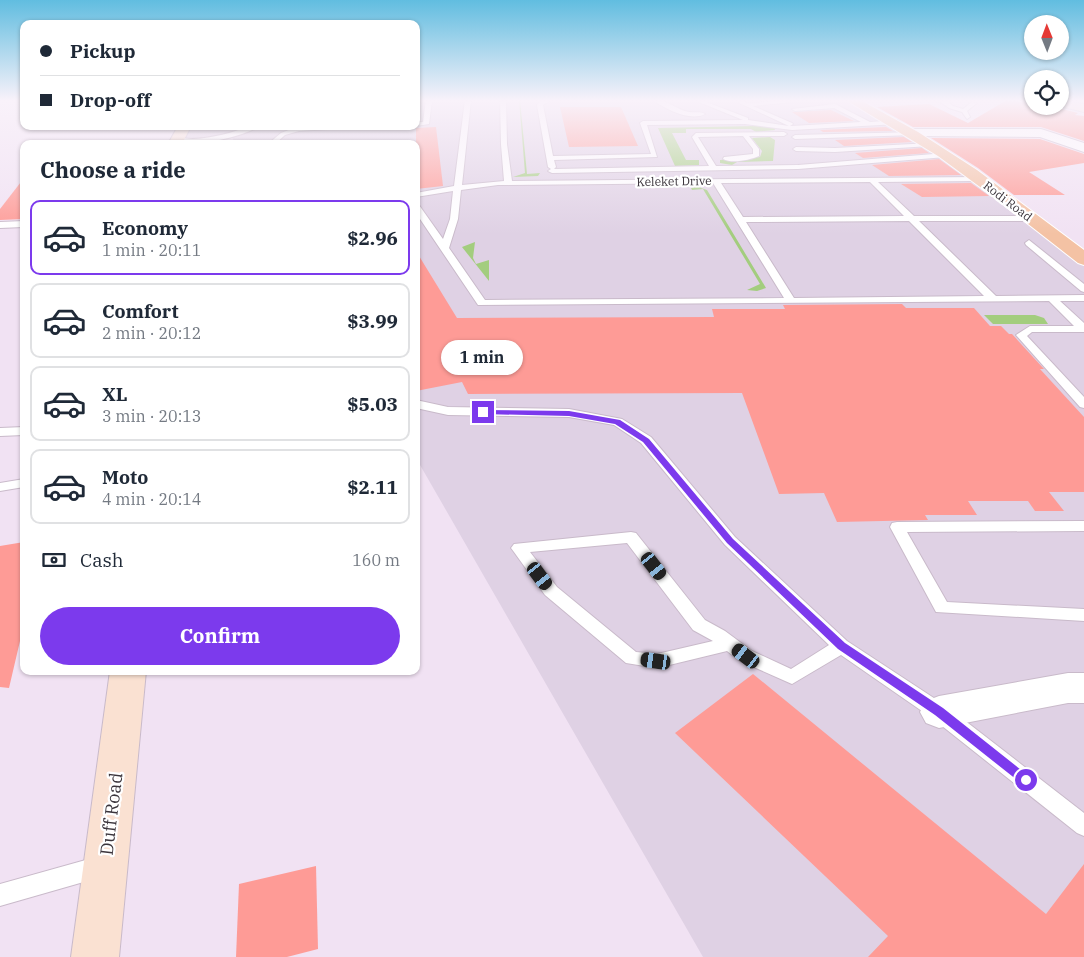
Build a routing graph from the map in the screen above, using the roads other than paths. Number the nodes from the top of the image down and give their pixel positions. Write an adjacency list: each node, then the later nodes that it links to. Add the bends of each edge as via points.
1 (463, 145): 27 (lane)
2 (504, 145): 26 (lane)
3 (547, 145): 14 (lane)
4 (651, 145): 14 (lane, via 655,156)
5 (702, 145): 15 (lane)
6 (753, 145): 15 (lane, via 757,155 750,158)
7 (795, 145): 11 (lane)
8 (818, 145): 12 (lane)
9 (919, 145): 12 (lane)
10 (931, 145): 13 (main road, Rodi Road)
11 (796, 149): 12 (lane); 17 (lane)
12 (843, 149)
13 (946, 155): 16 (lane); 21 (main road, Rodi Road, via 959,169)
14 (550, 158): 20 (lane)
15 (715, 159): 18 (lane)
16 (815, 166): 17 (lane); 19 (lane, via 843,175)
17 (798, 167): 18 (lane); 23 (lane)
18 (714, 168): 20 (lane)
19 (942, 170)
20 (552, 171): 25 (lane)
21 (979, 178): 24 (lane, Keleket Drive); 32 (main road, Rodi Road)
22 (715, 180): 23 (lane, Keleket Drive); 25 (lane, Keleket Drive); 31 (lane)
23 (800, 180): 24 (lane, Keleket Drive)
24 (872, 180): 30 (lane)
25 (555, 182): 26 (lane, Keleket Drive)
26 (508, 183): 27 (lane, Keleket Drive)
27 (458, 188): 28 (lane, Keleket Drive); 37 (lane, via 454,219)
28 (420, 194)
29 (420, 213): 37 (lane)
30 (914, 220): 31 (lane); 32 (lane); 35 (lane)
31 (742, 223): 35 (lane); 43 (lane)
32 (1037, 223): 35 (lane); 38 (main road, Rodi Road)
33 (20, 224): 34 (lane)
34 (0, 225)
35 (921, 227): 41 (lane)
36 (1029, 243): 39 (lane)
37 (444, 248): 43 (lane, via 482,303)
38 (1084, 259)
39 (1084, 289)
40 (1084, 298): 42 (lane)
41 (993, 299): 42 (lane); 43 (lane)
42 (1052, 299): 44 (lane)
43 (791, 301)
44 (1084, 329): 45 (lane, via 1030,330 1021,335)
45 (1084, 404)
46 (420, 405): 54 (lane, via 448,411 569,414 618,422 646,440 730,541)
47 (20, 431): 48 (lane)
48 (0, 432)
49 (20, 484): 50 (lane)
50 (0, 487)
51 (1084, 526): 52 (lane, via 897,527 942,608)
52 (1084, 615)
53 (730, 644): 53 (lane, via 699,625 631,537 519,548 551,590 632,658 656,661); 54 (lane, via 746,656 792,676)
54 (841, 646): 57 (lane)
55 (128, 675): 59 (street, Duff Road)
56 (1084, 688): 57 (street, via 1068,688)
57 (939, 712): 58 (lane)
58 (1084, 826)
59 (105, 866): 60 (lane); 61 (street, Duff Road)
60 (0, 895)
61 (95, 957)

